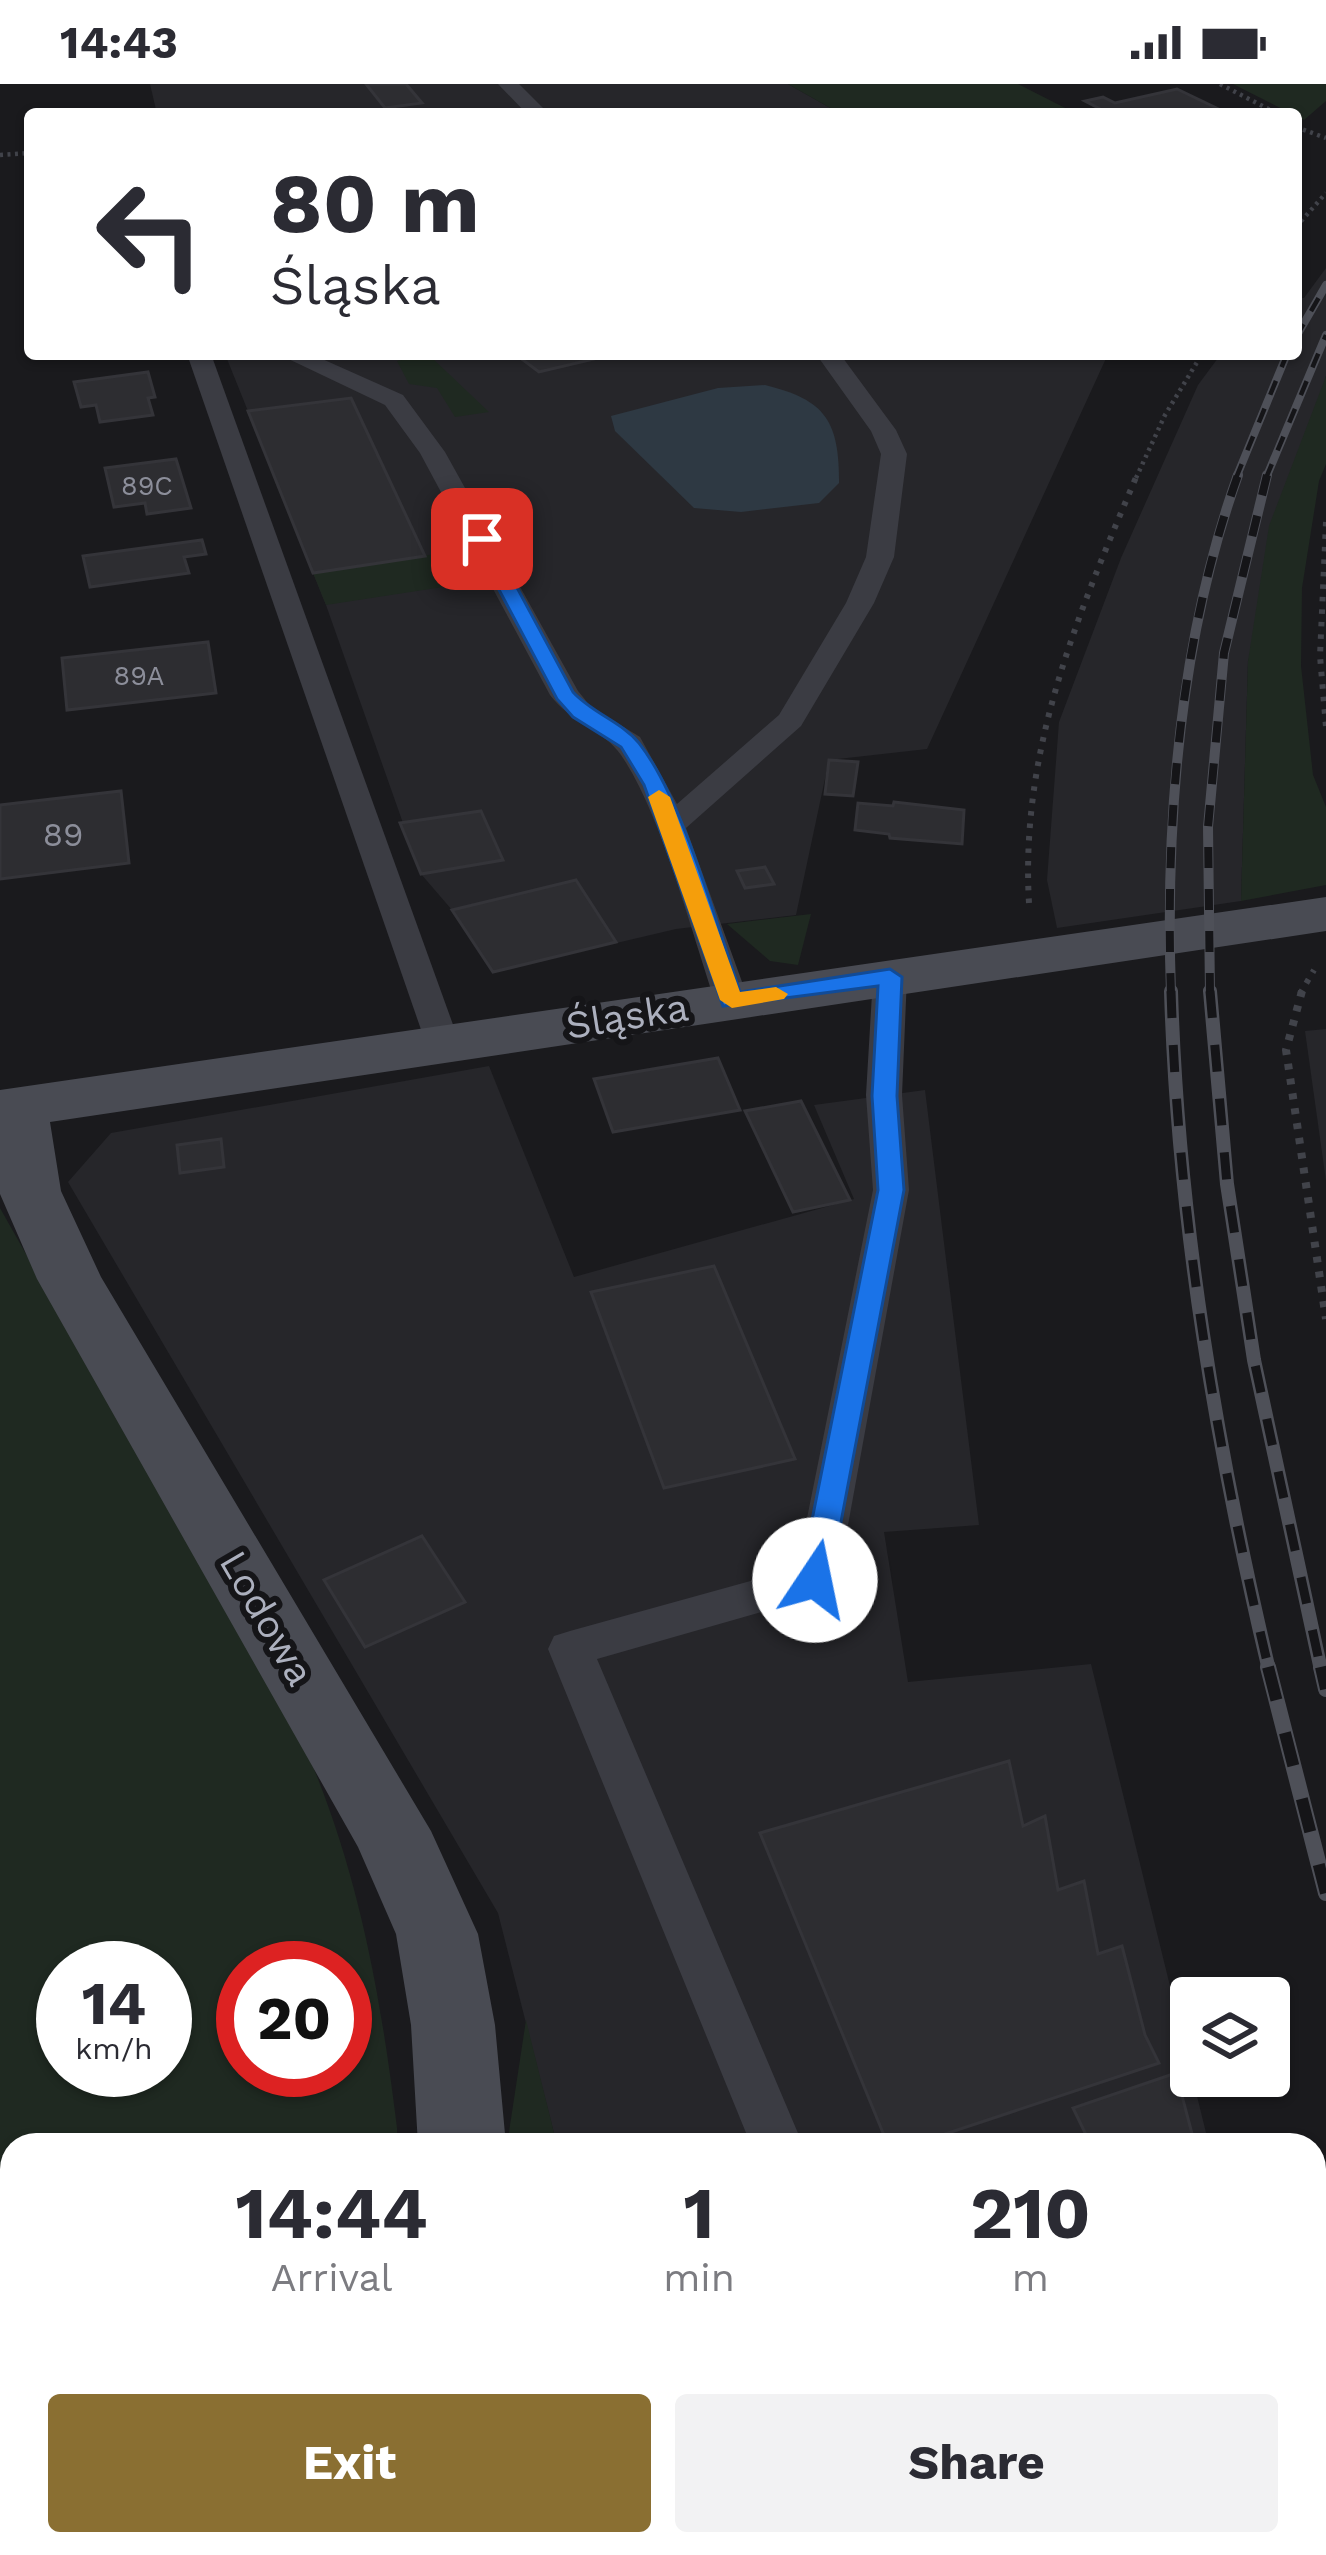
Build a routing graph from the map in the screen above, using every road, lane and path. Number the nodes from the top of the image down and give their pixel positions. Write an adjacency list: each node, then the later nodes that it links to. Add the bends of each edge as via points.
1 (508, 84): 3 (lane)
2 (1220, 84): 4 (path)
3 (533, 108)
4 (1266, 108)
5 (1326, 193): 6 (path)
6 (1302, 220)
7 (201, 360): 18 (lane)
8 (306, 360): 13 (lane, via 394,400 432,452 565,695 629,743)
9 (832, 360): 13 (lane, via 894,454 880,557 791,720)
10 (1199, 360): 15 (path, via 1144,460 1042,723 1025,874)
11 (1326, 522): 12 (path)
12 (1326, 727)
13 (670, 826): 17 (lane)
14 (1319, 915): 15 (street, Śląska); 20 (path, via 1312,981 1295,1002 1286,1050)
15 (1043, 957): 16 (street, Śląska)
16 (890, 977): 17 (street, Śląska); 22 (lane, via 884,1096 891,1190 815,1580 570,1649)
17 (732, 1000): 18 (street, Śląska)
18 (443, 1045): 19 (street, Śląska)
19 (9, 1109): 21 (street, Lodowa, via 30,1191 69,1279 391,1831 437,1934)
20 (1326, 1319)
21 (461, 2133)
22 (772, 2133)

